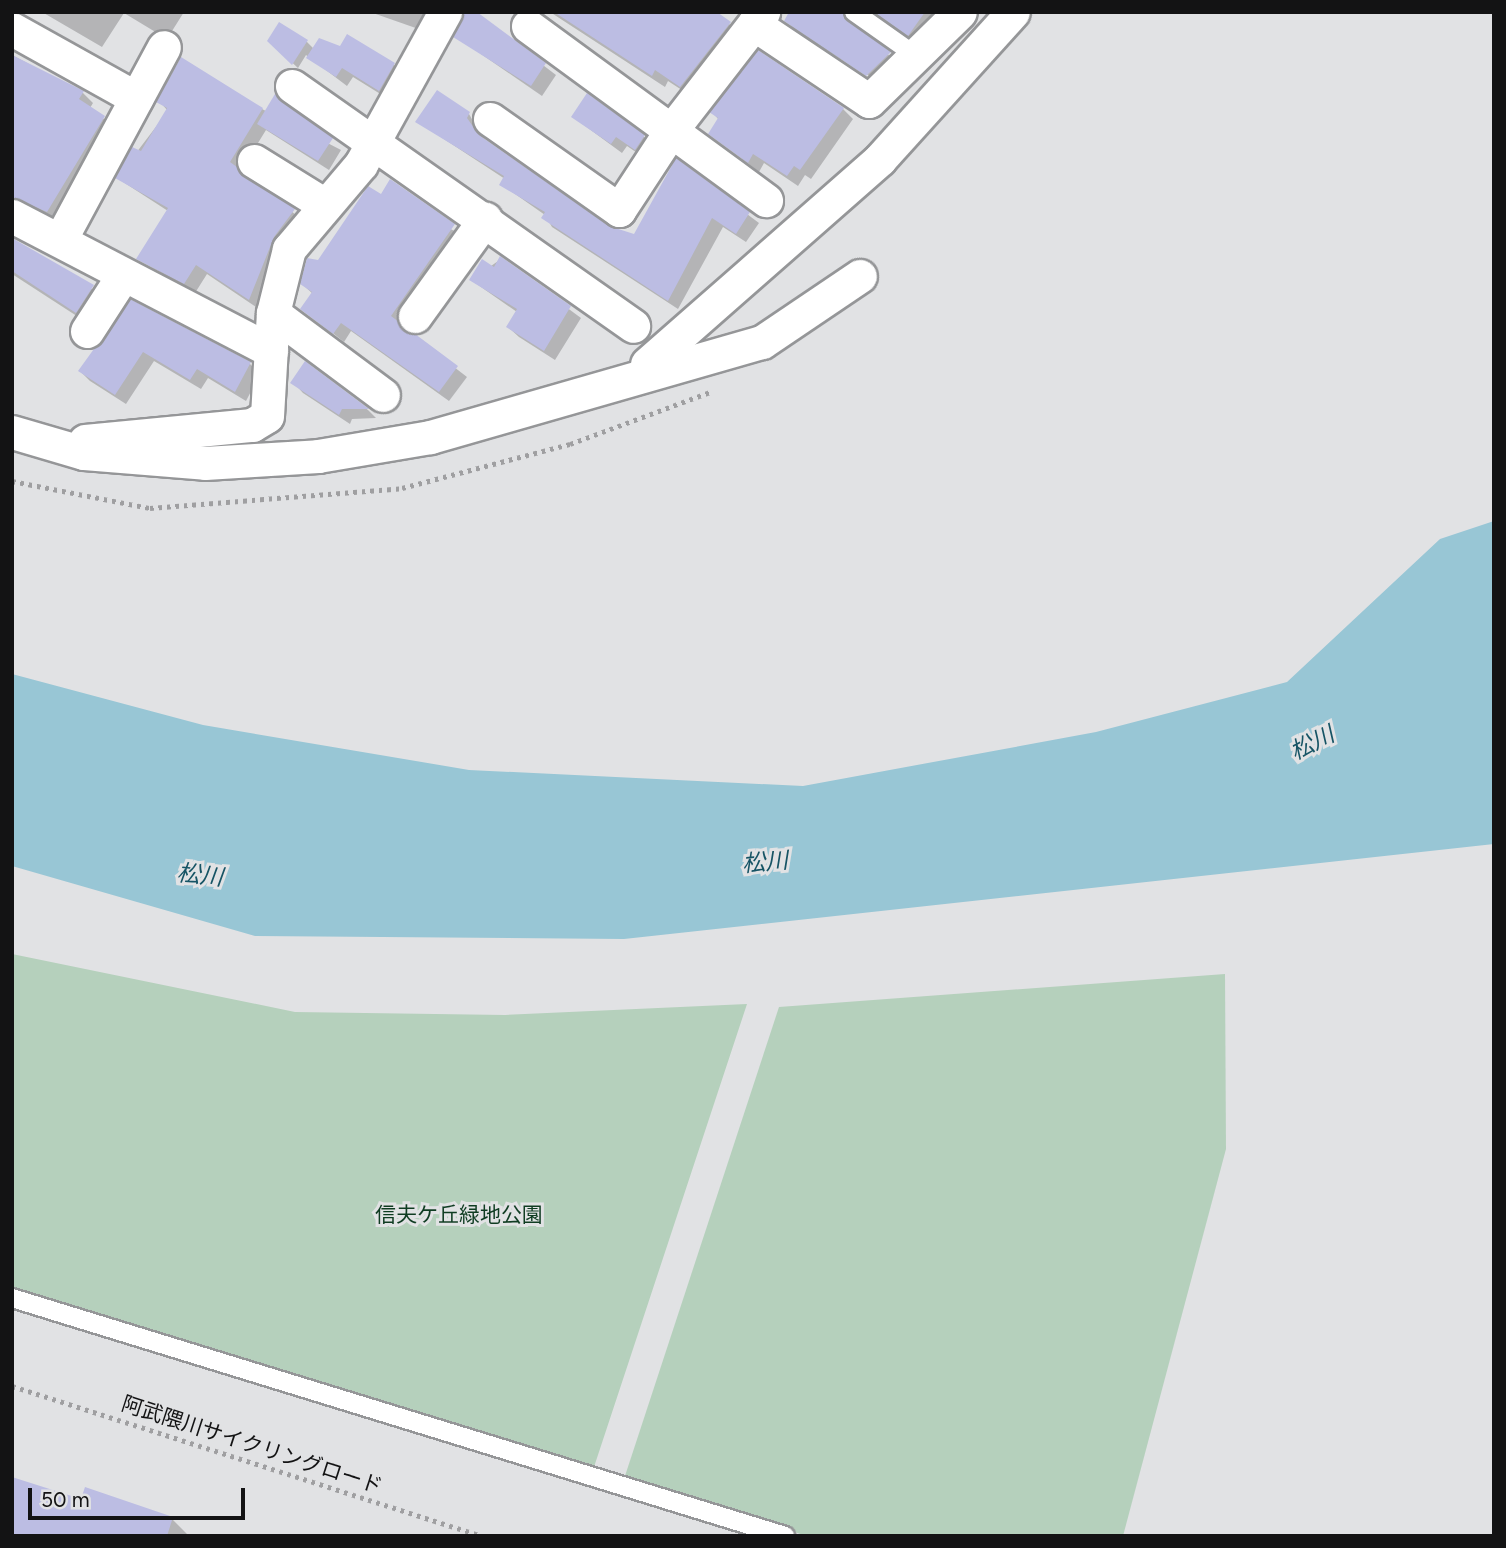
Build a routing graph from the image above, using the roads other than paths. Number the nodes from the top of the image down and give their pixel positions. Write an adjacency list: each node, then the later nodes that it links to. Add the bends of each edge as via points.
1 (445, 12): 14 (street)
2 (854, 12): 9 (lane)
3 (960, 12): 9 (street)
4 (1013, 12): 28 (street, via 880,159 658,358)
5 (758, 16): 9 (street, via 869,101); 13 (street)
6 (26, 26): 11 (street)
7 (528, 26): 13 (street)
8 (164, 47): 11 (street)
9 (915, 55)
10 (292, 86): 14 (street)
11 (136, 98): 20 (street)
12 (490, 119): 13 (street, via 619,210)
13 (670, 132): 16 (street)
14 (374, 139): 17 (street); 19 (street)
15 (254, 161): 17 (street)
16 (766, 200)
17 (325, 205): 23 (street, via 289,249)
18 (12, 216): 20 (street)
19 (485, 219): 24 (street); 25 (street)
20 (60, 240): 22 (street)
21 (860, 276): 28 (street, via 762,342)
22 (122, 277): 26 (street); 27 (street)
23 (274, 313): 27 (street); 29 (street)
24 (415, 316)
25 (633, 326)
26 (87, 331)
27 (271, 351): 31 (street, via 267,416 253,425 119,434)
28 (619, 378): 31 (street, via 533,410 318,456 205,463)
29 (383, 395)
30 (12, 432): 31 (street)
31 (58, 446)
32 (12, 1298): 33 (lane)
33 (785, 1536)

